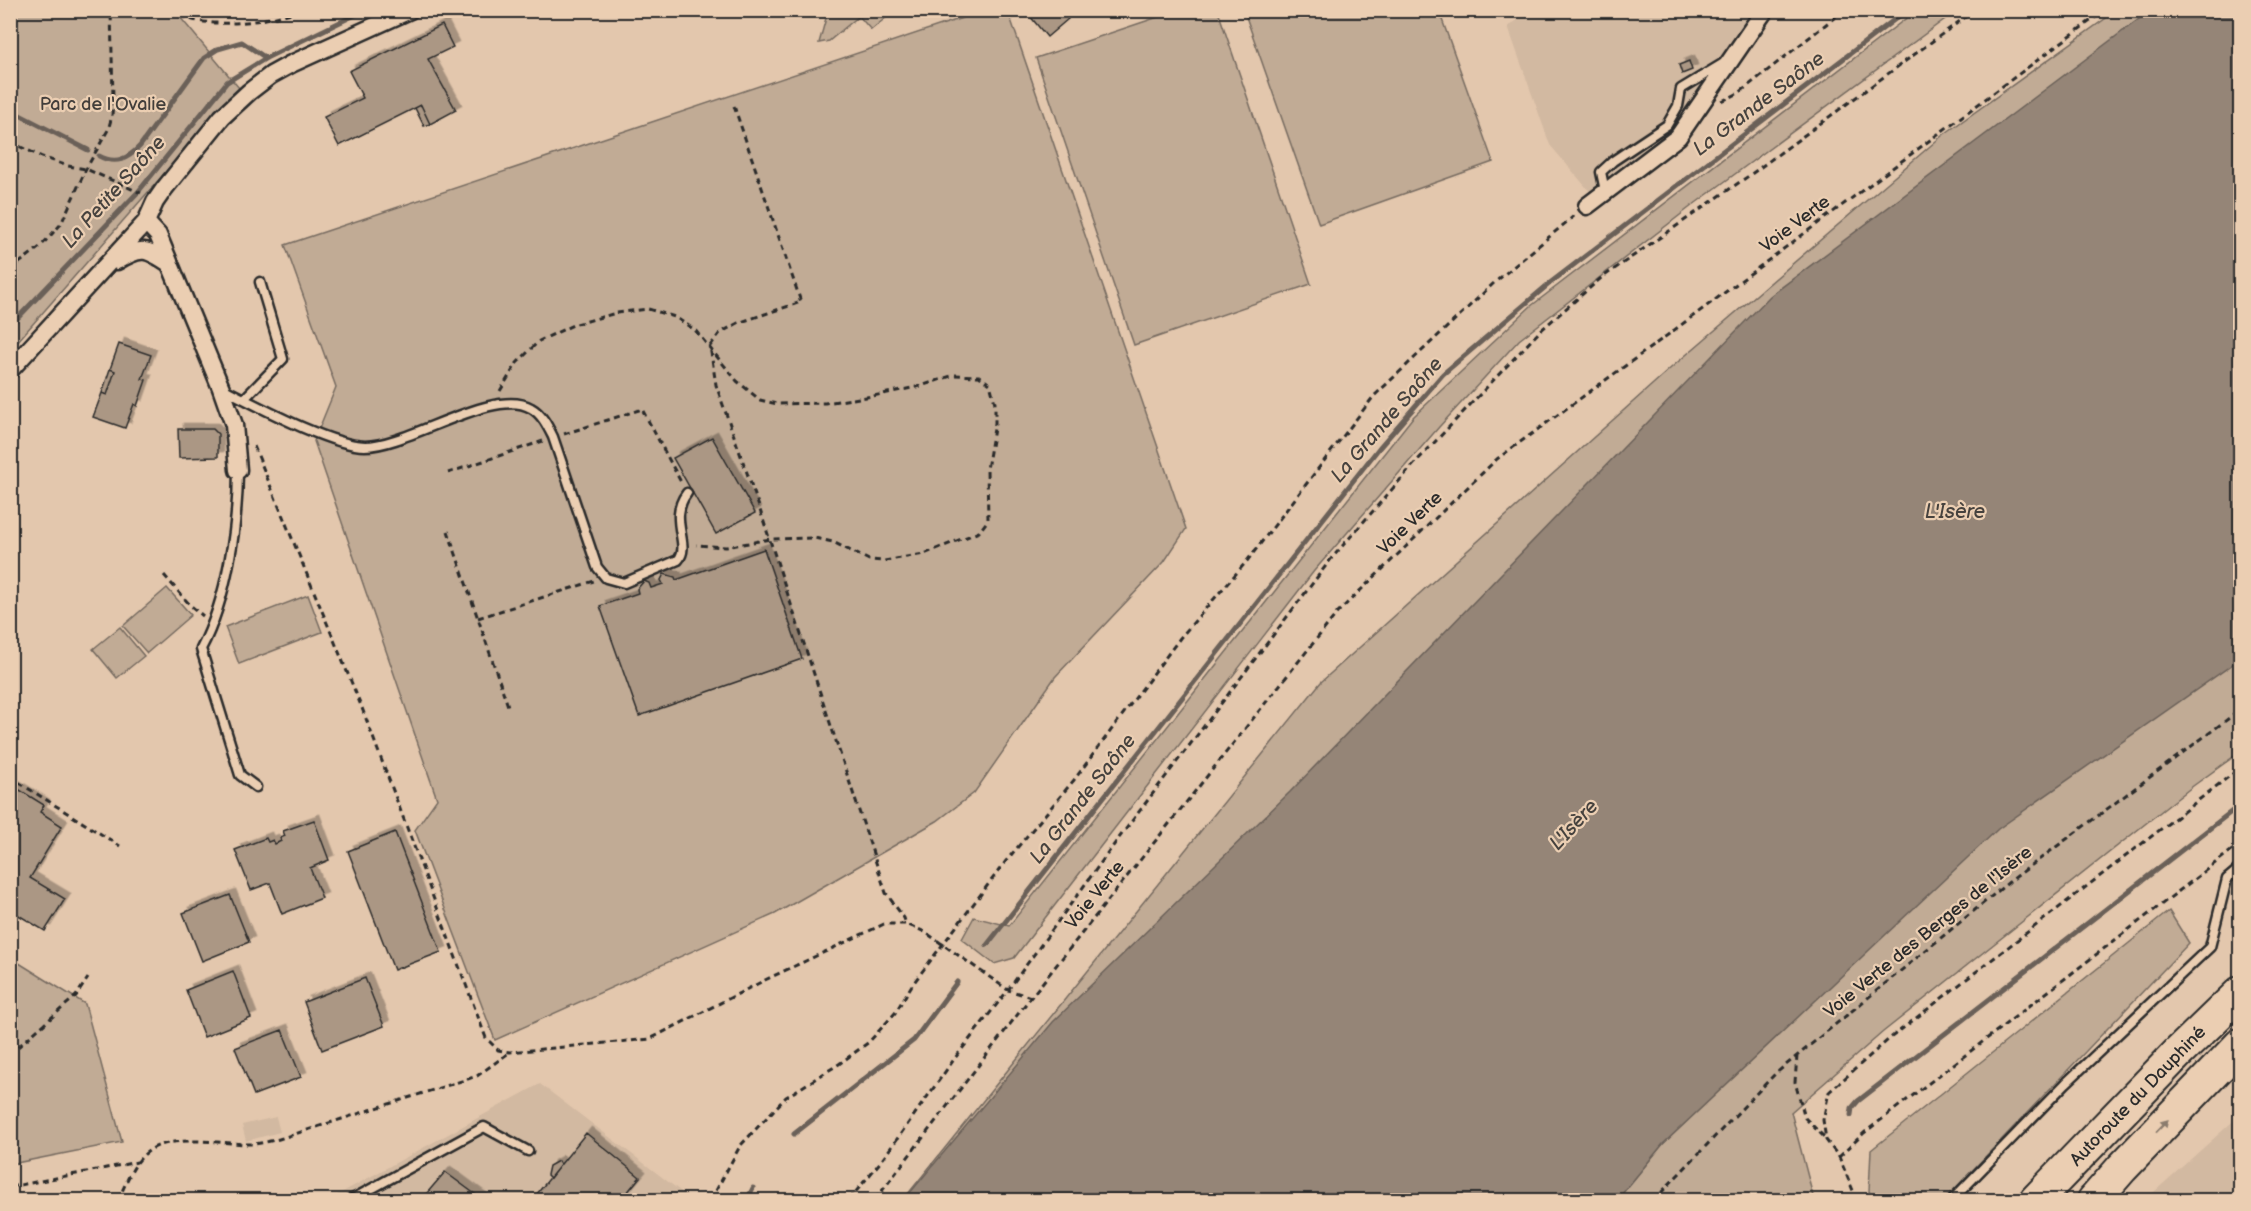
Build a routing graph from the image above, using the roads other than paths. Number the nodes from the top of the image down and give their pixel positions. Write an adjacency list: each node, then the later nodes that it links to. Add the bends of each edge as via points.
1 (410, 10): 6 (street, via 291,64 249,92 222,117 164,189)
2 (1765, 10): 3 (street)
3 (1729, 60): 4 (street, via 1701,108 1678,137); 4 (lane, via 1681,89 1678,106 1666,124 1601,172)
4 (1605, 191): 5 (street)
5 (1587, 206)
6 (146, 222): 7 (street, via 158,235); 8 (street)
7 (170, 264): 8 (street, via 151,251 134,251); 11 (street)
8 (102, 271): 10 (street)
9 (260, 282): 12 (lane, via 283,358)
10 (10, 370)
11 (221, 388): 12 (lane); 13 (street, via 234,425)
12 (244, 399): 14 (lane, via 335,439 365,446 397,439 491,406 512,403 531,408 553,437 597,567 606,578 624,582 681,556 677,516)
13 (238, 470): 15 (lane, via 233,537 213,619 201,649 240,776)
14 (687, 493)
15 (256, 787)
16 (2241, 868): 21 (lane, via 2227,879 2210,947 2066,1083)
17 (2241, 993): 22 (highway, Autoroute du Dauphiné)
18 (2241, 1045): 23 (highway, one-way to 18)
19 (528, 1151): 20 (lane, via 484,1128)
20 (351, 1200)
21 (1952, 1200)
22 (2036, 1200)
23 (2094, 1200)

